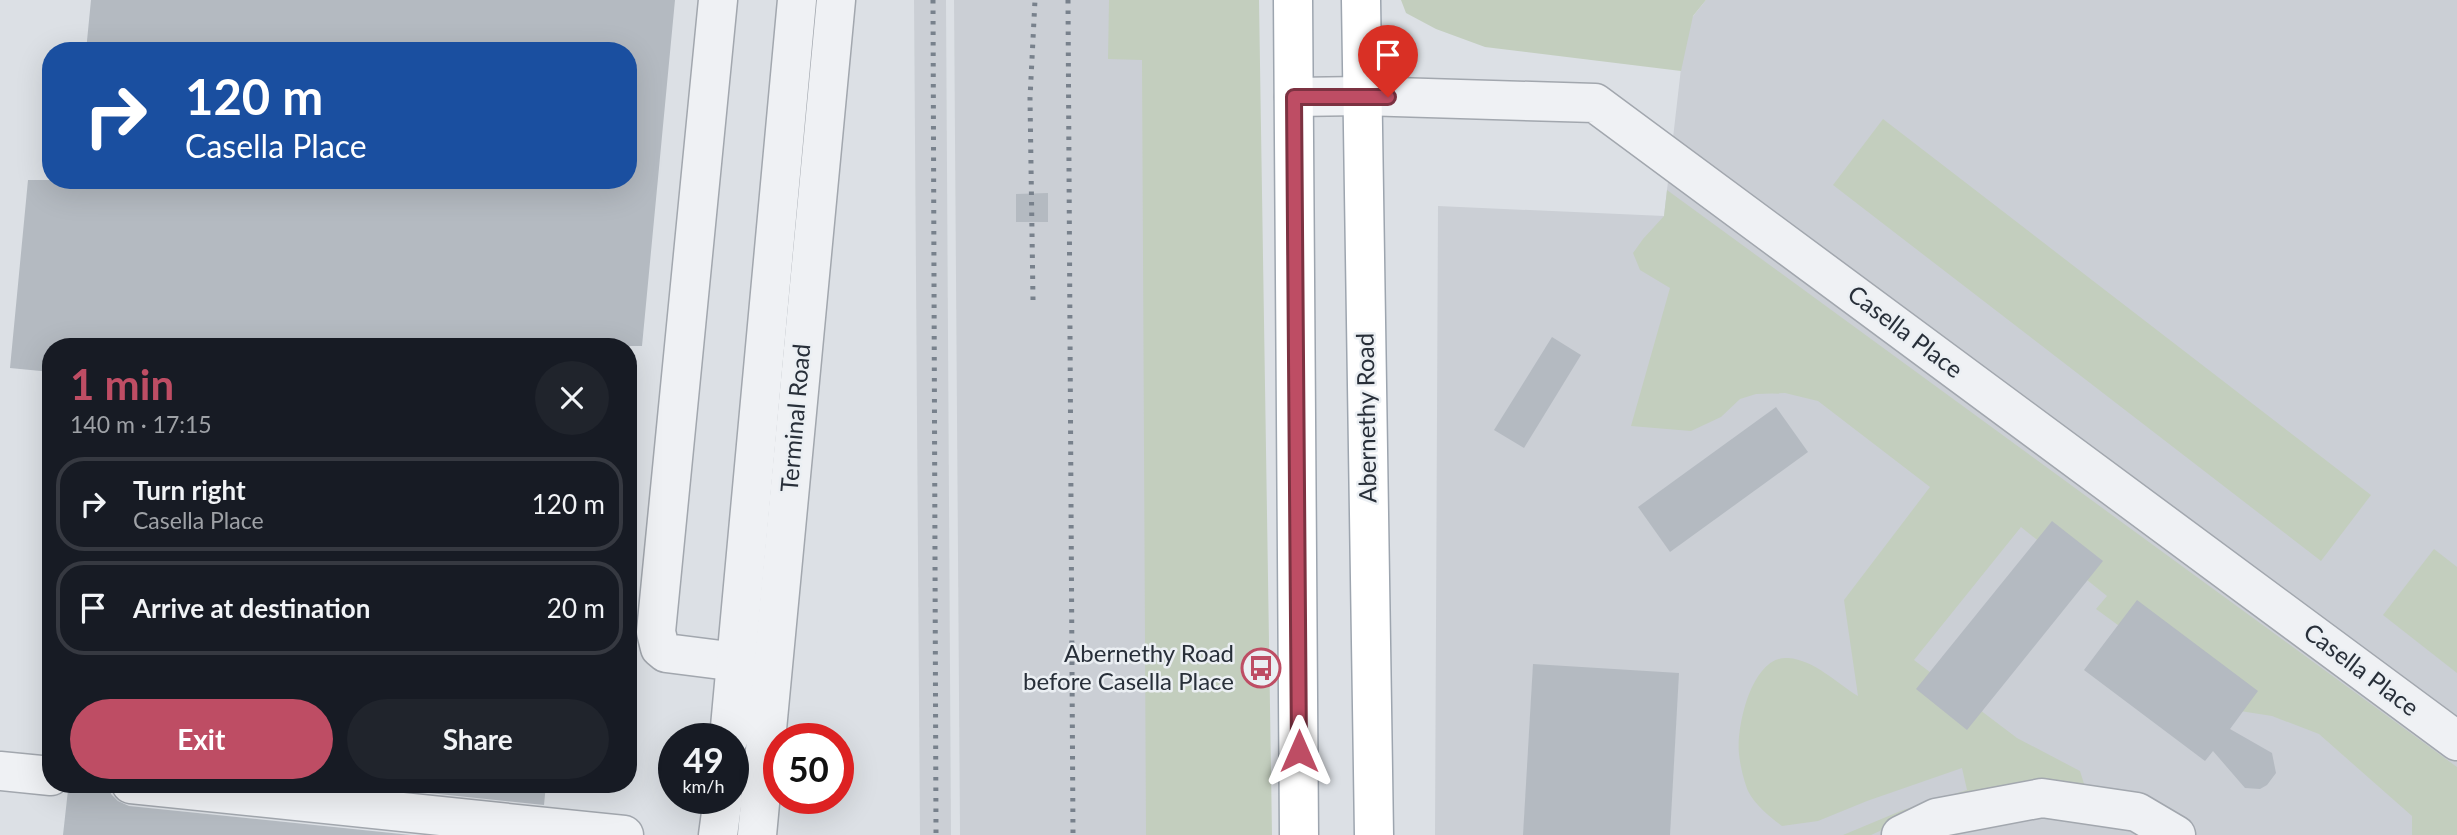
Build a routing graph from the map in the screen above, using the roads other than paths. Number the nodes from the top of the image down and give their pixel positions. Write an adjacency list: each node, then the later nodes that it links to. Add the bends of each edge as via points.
1 (718, 0): 8 (street, via 656,632 666,653)
2 (797, 0): 8 (street)
3 (836, 0): 17 (street, Terminal Road)
4 (1293, 0): 7 (main road)
5 (1361, 0): 6 (main road, Abernethy Road)
6 (1362, 96): 7 (street, Casella Place); 10 (street, Casella Place, via 1595,103); 19 (main road, Abernethy Road)
7 (1294, 97): 18 (main road)
8 (737, 662): 9 (street)
9 (731, 723)
10 (2457, 741)
11 (0, 771): 12 (street)
12 (42, 775)
13 (218, 793): 15 (street)
14 (721, 814): 16 (street)
15 (624, 835)
16 (718, 835)
17 (757, 835)
18 (1299, 835)
19 (1374, 835)
20 (1901, 835): 21 (street, via 1936,818 2042,798 2137,812)
21 (2176, 835)

